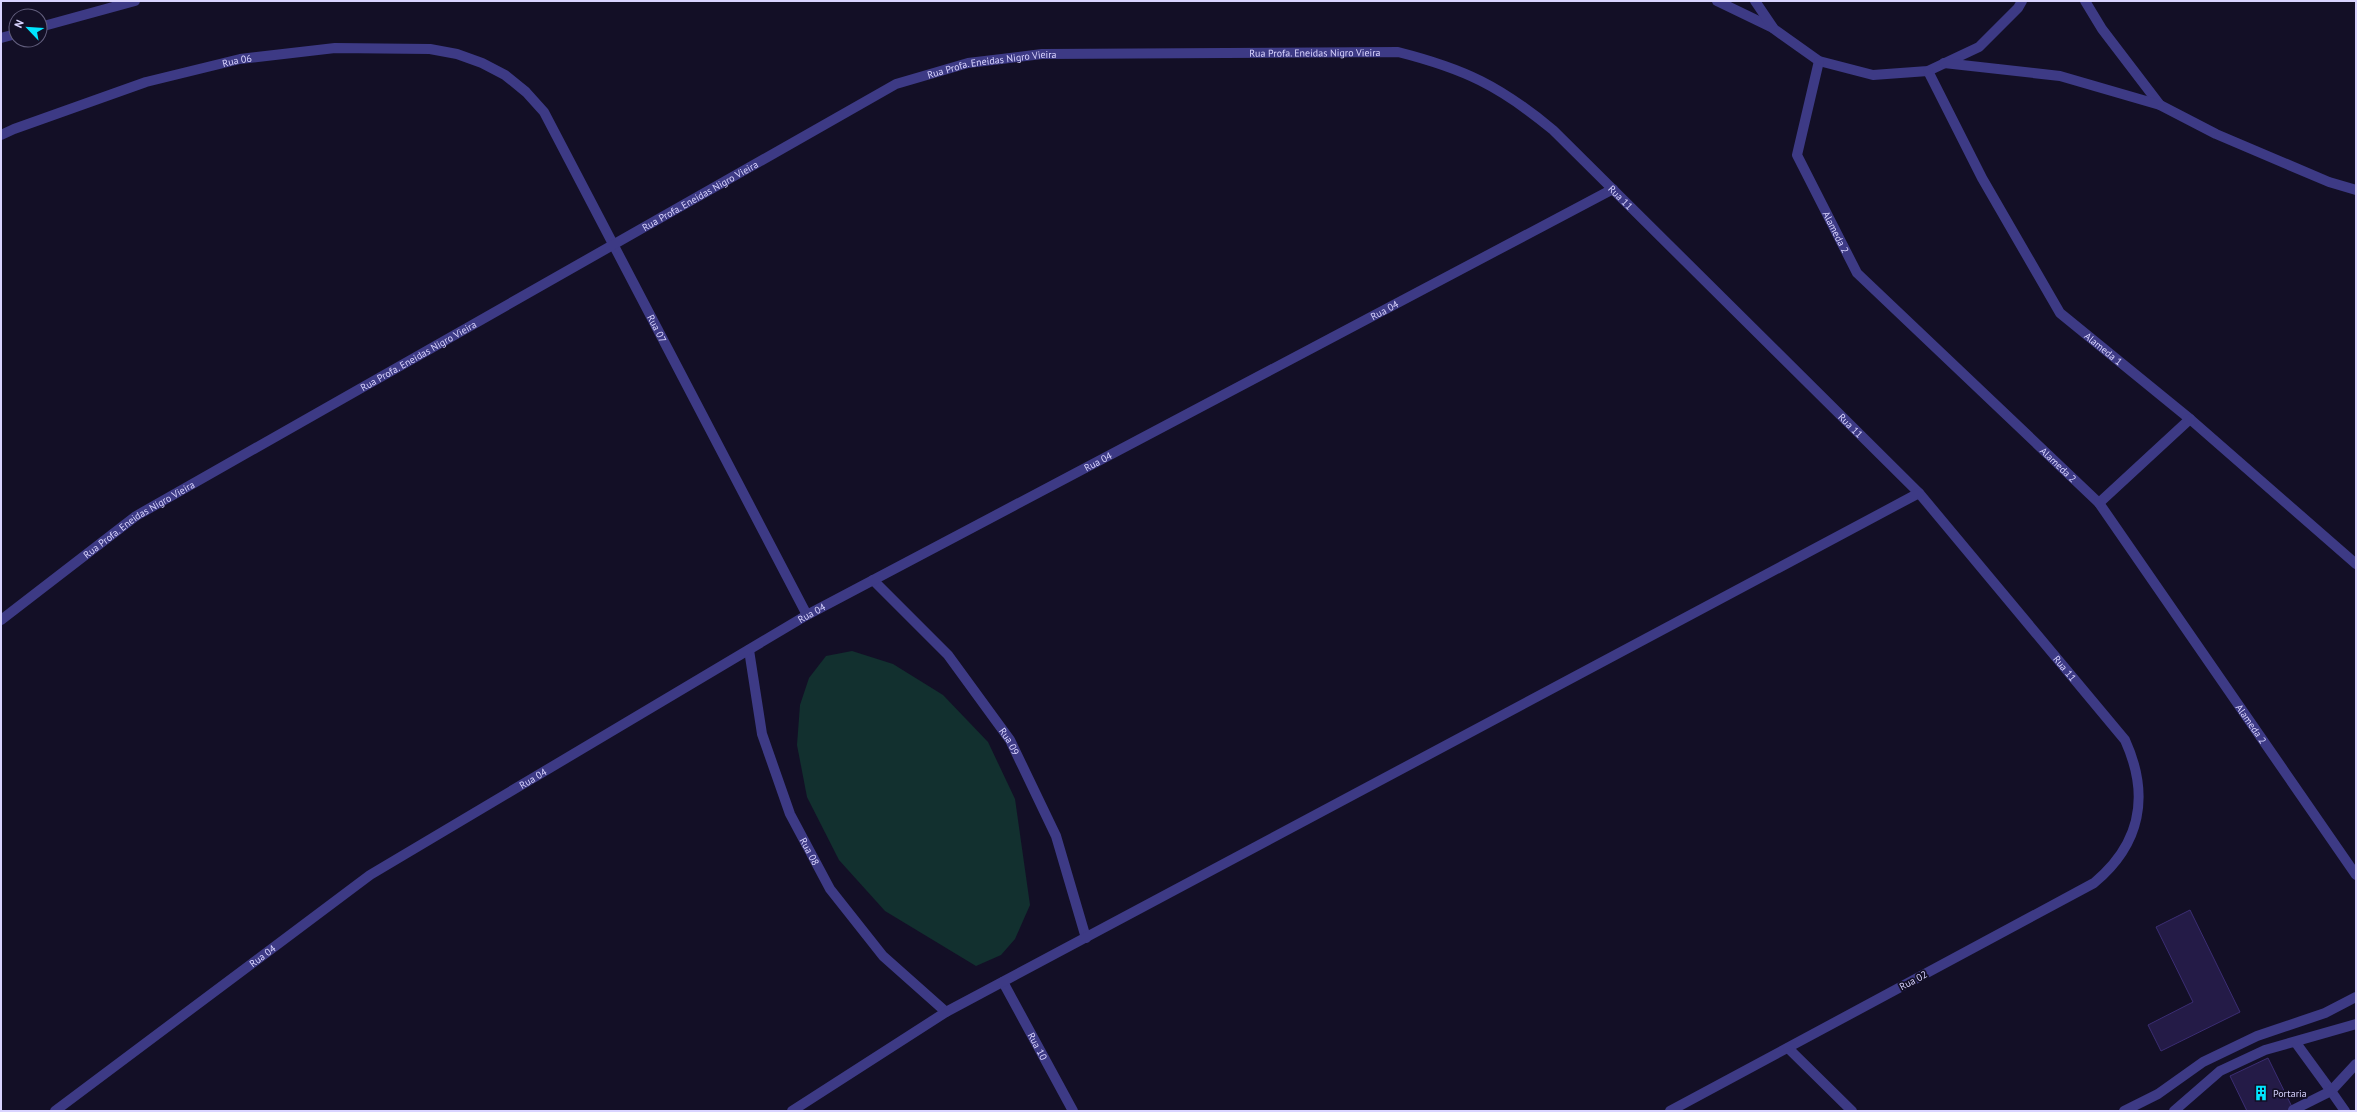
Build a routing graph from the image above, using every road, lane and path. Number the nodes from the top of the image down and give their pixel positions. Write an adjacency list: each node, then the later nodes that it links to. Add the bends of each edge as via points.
1 (135, 1): 6 (street)
2 (1717, 1): 8 (street)
3 (1755, 1): 8 (street)
4 (2022, 1): 11 (street, via 1979,47)
5 (2084, 1): 14 (street)
6 (122, 2): 7 (street)
7 (48, 25)
8 (1774, 29): 9 (street)
9 (1819, 61): 12 (street, via 1873,75); 21 (street, Alameda 2, via 1797,155 1857,273)
10 (482, 63): 15 (street, Rua 06, via 457,54 430,49 335,48 240,59 146,82); 18 (street, Rua 07, via 505,75 526,92 544,112)
11 (1944, 63): 12 (street); 14 (street, via 2060,76)
12 (1928, 71): 19 (street, Alameda 1, via 1982,178 2060,313)
13 (1482, 80): 16 (street, Rua 11, via 1519,102 1553,130); 18 (street, Rua Profa. Eneidas Nigro Vieira, via 1441,63 1398,52 1042,54 968,63 896,84)
14 (2160, 105): 17 (street, via 2216,134 2329,182)
15 (1, 135)
16 (1613, 189): 20 (street, Rua 11); 23 (street, Rua 04)
17 (2356, 190)
18 (615, 245): 24 (street, Rua 07); 25 (street, Rua Profa. Eneidas Nigro Vieira, via 136,516)
19 (2190, 419): 21 (street); 22 (street, Alameda 1)
20 (1920, 493): 27 (street, Rua 11, via 2125,740 2138,773 2140,791); 29 (street)
21 (2099, 503): 28 (street, Alameda 2)
22 (2356, 564)
23 (873, 580): 24 (street, Rua 04); 29 (street, Rua 09, via 948,655 1010,740 1056,836)
24 (807, 615): 26 (street, Rua 04)
25 (1, 620)
26 (749, 650): 32 (street, Rua 08, via 762,734 790,814 830,889 883,956); 39 (street, Rua 04, via 370,875)
27 (2135, 826): 35 (street, Rua 02, via 2119,858 2094,883)
28 (2356, 874)
29 (1086, 938): 30 (street)
30 (1003, 982): 32 (street); 41 (street, Rua 10)
31 (2356, 997): 44 (street, via 2325,1013 2257,1036 2210,1059 2158,1094)
32 (946, 1012): 40 (street)
33 (2356, 1024): 34 (street)
34 (2296, 1043): 37 (street); 45 (street, via 2265,1050 2220,1071)
35 (1788, 1048): 42 (street, Rua 02); 43 (street)
36 (2356, 1064): 37 (street)
37 (2331, 1091): 38 (street); 46 (street)
38 (2293, 1110)
39 (55, 1111)
40 (792, 1111)
41 (1073, 1111)
42 (1670, 1111)
43 (1852, 1111)
44 (2124, 1111)
45 (2174, 1111)
46 (2345, 1111)

